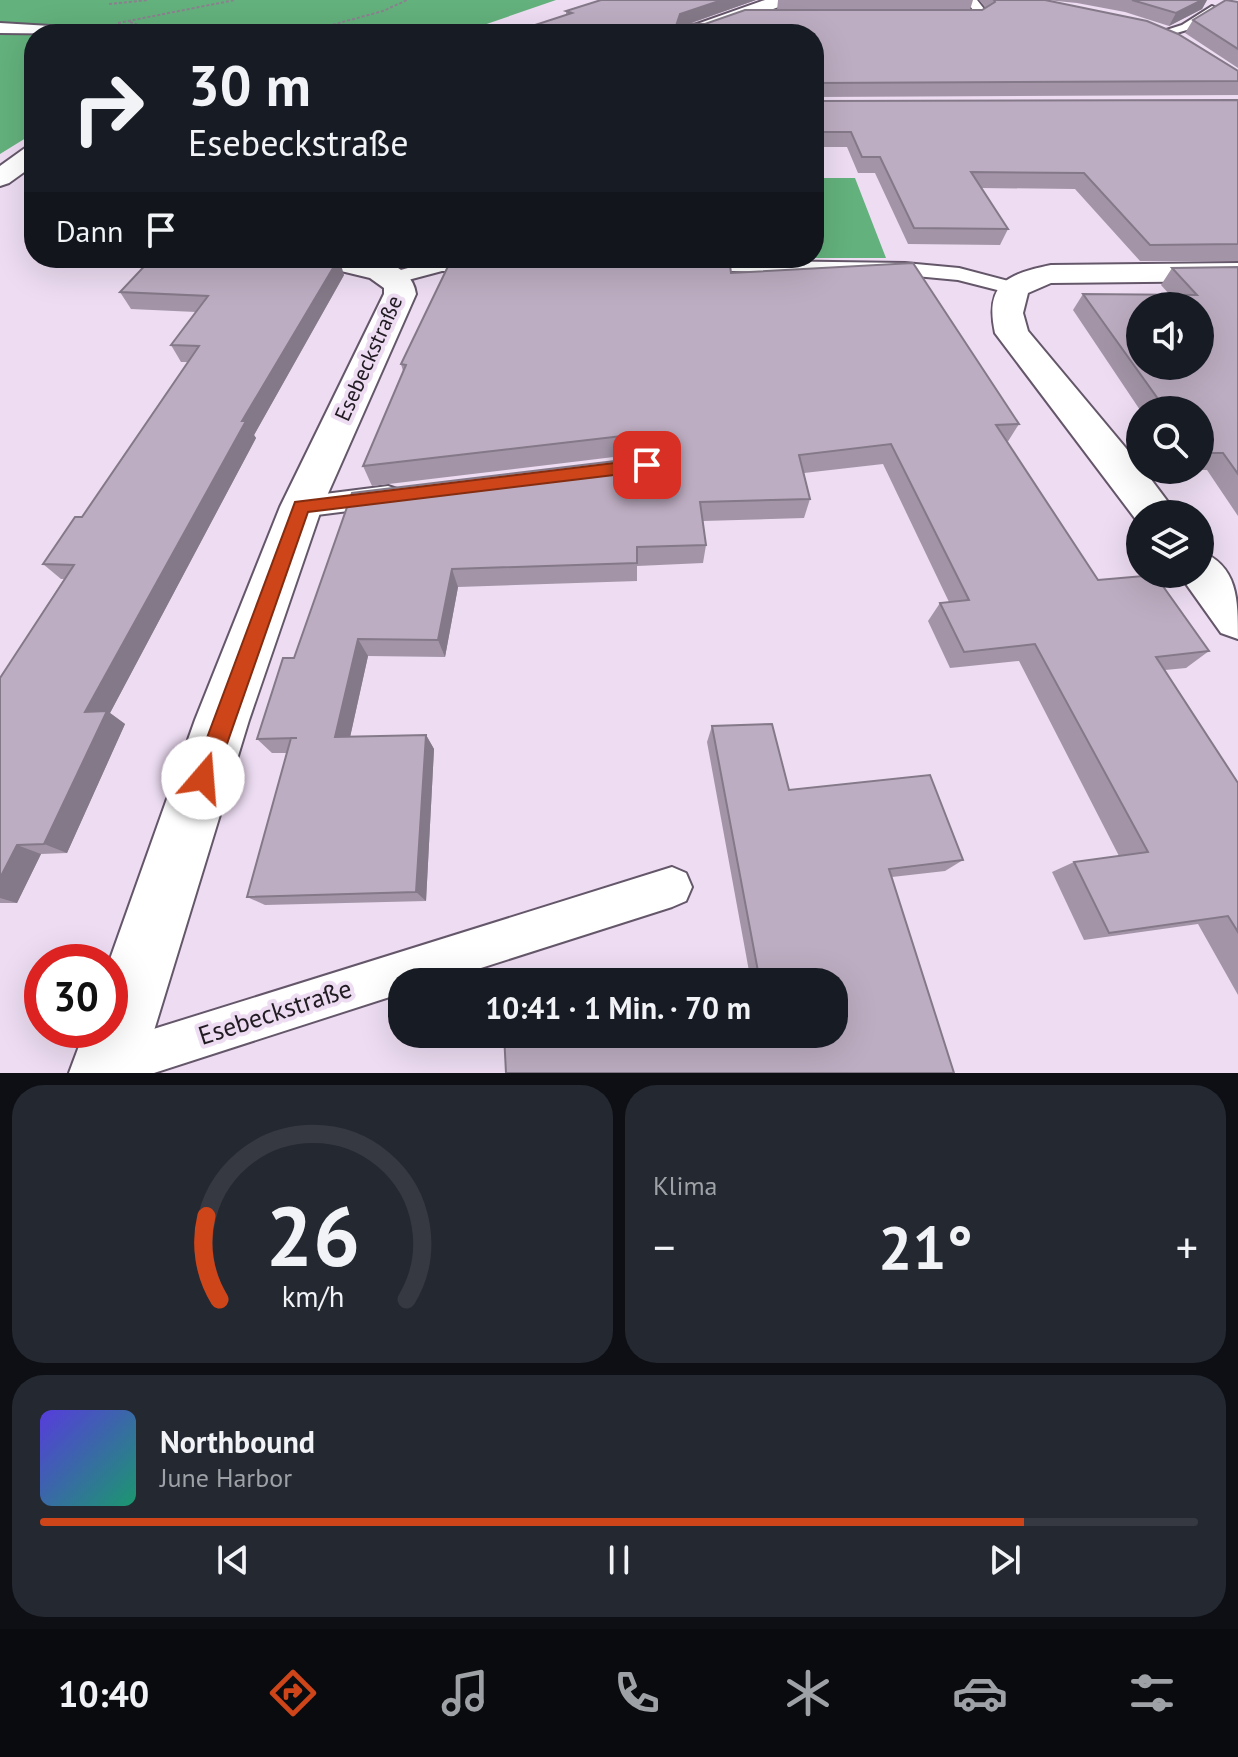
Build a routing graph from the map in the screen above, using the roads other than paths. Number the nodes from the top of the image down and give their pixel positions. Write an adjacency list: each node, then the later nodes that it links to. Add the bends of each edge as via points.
1 (781, 0): 4 (street)
2 (971, 0): 6 (lane, via 982,14 978,17)
3 (1212, 9): 10 (lane, via 1186,27)
4 (734, 17): 5 (lane); 7 (street)
5 (765, 17)
6 (940, 18)
7 (715, 24)
8 (0, 28): 9 (street)
9 (24, 30)
10 (1154, 30): 11 (street)
11 (1191, 49)
12 (24, 165): 13 (street)
13 (8, 185)
14 (368, 268): 18 (street, Esebeckstraße)
15 (430, 268): 18 (lane)
16 (824, 268): 19 (lane, via 959,274)
17 (1238, 272): 19 (street, via 1051,274)
18 (393, 278): 22 (street, Esebeckstraße, via 400,294)
19 (1013, 288): 21 (street, via 1007,313 1012,333)
20 (411, 493): 22 (lane)
21 (1145, 500)
22 (301, 507): 26 (street, Esebeckstraße, via 222,720)
23 (1214, 588): 24 (street)
24 (1238, 618)
25 (672, 887): 26 (lane, Esebeckstraße)
26 (106, 1069)

